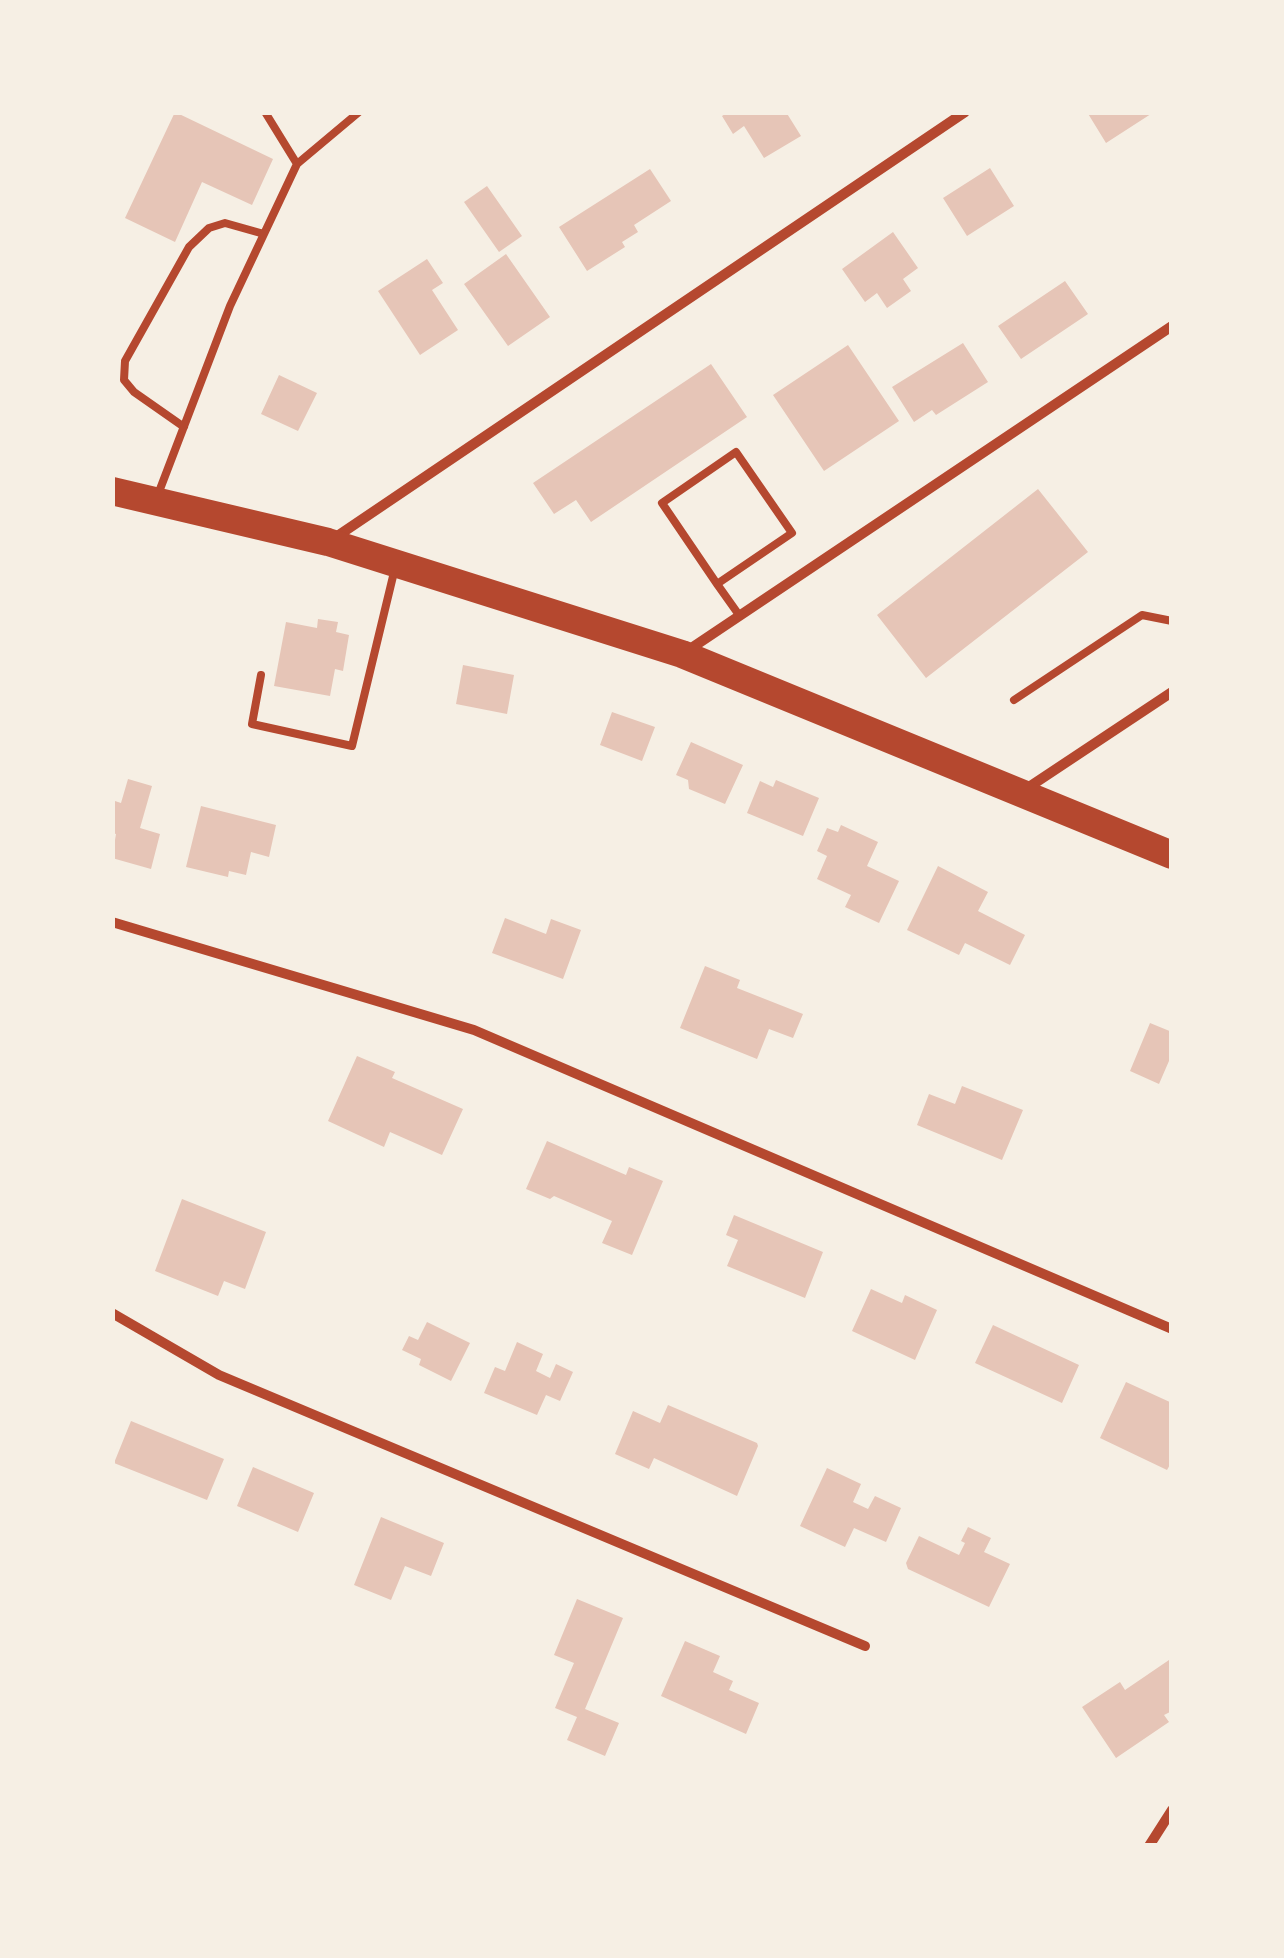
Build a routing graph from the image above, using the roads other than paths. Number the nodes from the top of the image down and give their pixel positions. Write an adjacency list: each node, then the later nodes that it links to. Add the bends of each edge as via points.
1 (265, 112): 4 (lane)
2 (359, 112): 4 (lane)
3 (965, 112): 10 (street)
4 (297, 164): 5 (lane)
5 (264, 234): 7 (lane); 7 (lane, via 225,223 209,228 189,247 125,361 124,380 134,392)
6 (1172, 326): 13 (street)
7 (184, 427): 9 (lane)
8 (112, 491): 9 (highway)
9 (155, 501): 10 (highway)
10 (328, 542): 11 (highway)
11 (396, 564): 15 (highway); 16 (lane, via 352,746 252,724)
12 (717, 584): 12 (lane, via 662,504 736,452 792,533); 13 (lane)
13 (739, 616): 15 (street)
14 (1172, 621): 18 (lane, via 1142,615)
15 (682, 654): 19 (highway)
16 (261, 675)
17 (1172, 692): 19 (street)
18 (1014, 700)
19 (1022, 793): 20 (highway)
20 (1172, 854)
21 (112, 922): 23 (street, via 474,1030)
22 (112, 1313): 24 (street, via 218,1374)
23 (1172, 1329)
24 (865, 1646)
25 (1172, 1810): 26 (street)
26 (1149, 1846)

